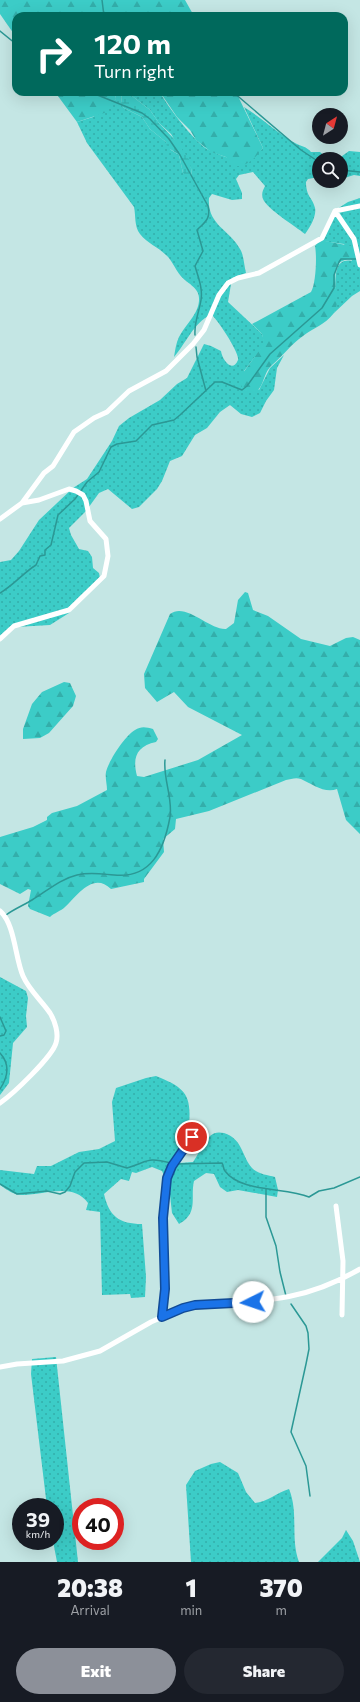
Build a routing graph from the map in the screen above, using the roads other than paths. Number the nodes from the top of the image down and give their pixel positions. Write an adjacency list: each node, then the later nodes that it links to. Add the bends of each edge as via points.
1 (360, 206): 2 (street)
2 (335, 211): 3 (street, via 354,239); 4 (street, via 322,238 259,273 228,283 219,295 204,330 193,344 166,371 129,391 107,412 74,432 57,461 44,473)
3 (359, 263)
4 (22, 503): 5 (street); 6 (street, via 69,489 83,495 90,521 106,539 108,556 104,576 69,610 14,626)
5 (0, 519)
6 (0, 639)
7 (0, 911): 8 (street, via 7,920 23,977 50,1014 57,1035 54,1048)
8 (0, 1103)
9 (192, 1137): 14 (street, via 175,1161 167,1178 163,1218 165,1289)
10 (336, 1206): 12 (street, via 342,1243)
11 (360, 1269): 12 (street)
12 (343, 1278): 13 (street); 14 (street, via 323,1288 293,1297 195,1305)
13 (342, 1315)
14 (162, 1317): 15 (street, via 94,1354 63,1361)
15 (0, 1367)

